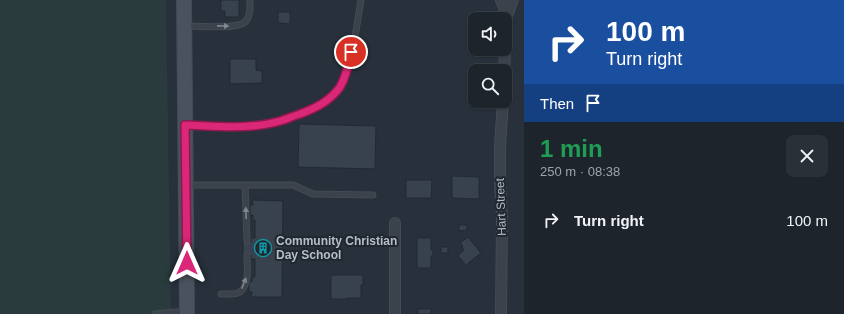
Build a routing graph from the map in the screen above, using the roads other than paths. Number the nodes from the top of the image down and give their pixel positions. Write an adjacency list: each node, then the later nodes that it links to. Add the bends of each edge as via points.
1 (184, 0): 8 (street)
2 (250, 0): 8 (lane, one-way to 2, via 237,26 246,22 250,13)
3 (361, 0): 10 (lane, via 349,64 340,86 329,100 313,109 279,121 256,125)
4 (501, 0): 6 (street)
5 (513, 0): 7 (street)
6 (506, 12)
7 (508, 12)
8 (184, 26): 10 (street)
9 (503, 108): 21 (street, Hart Street, via 500,153)
10 (185, 125): 11 (street)
11 (187, 185): 12 (lane); 18 (street)
12 (245, 185): 13 (lane, via 293,186 314,194); 15 (lane, one-way to 12)
13 (373, 195)
14 (395, 223): 20 (street)
15 (247, 242)
16 (247, 255): 17 (lane, one-way to 16, via 240,292 245,286)
17 (221, 294)
18 (187, 313): 19 (lane)
19 (155, 314)
20 (395, 314)
21 (501, 314)

